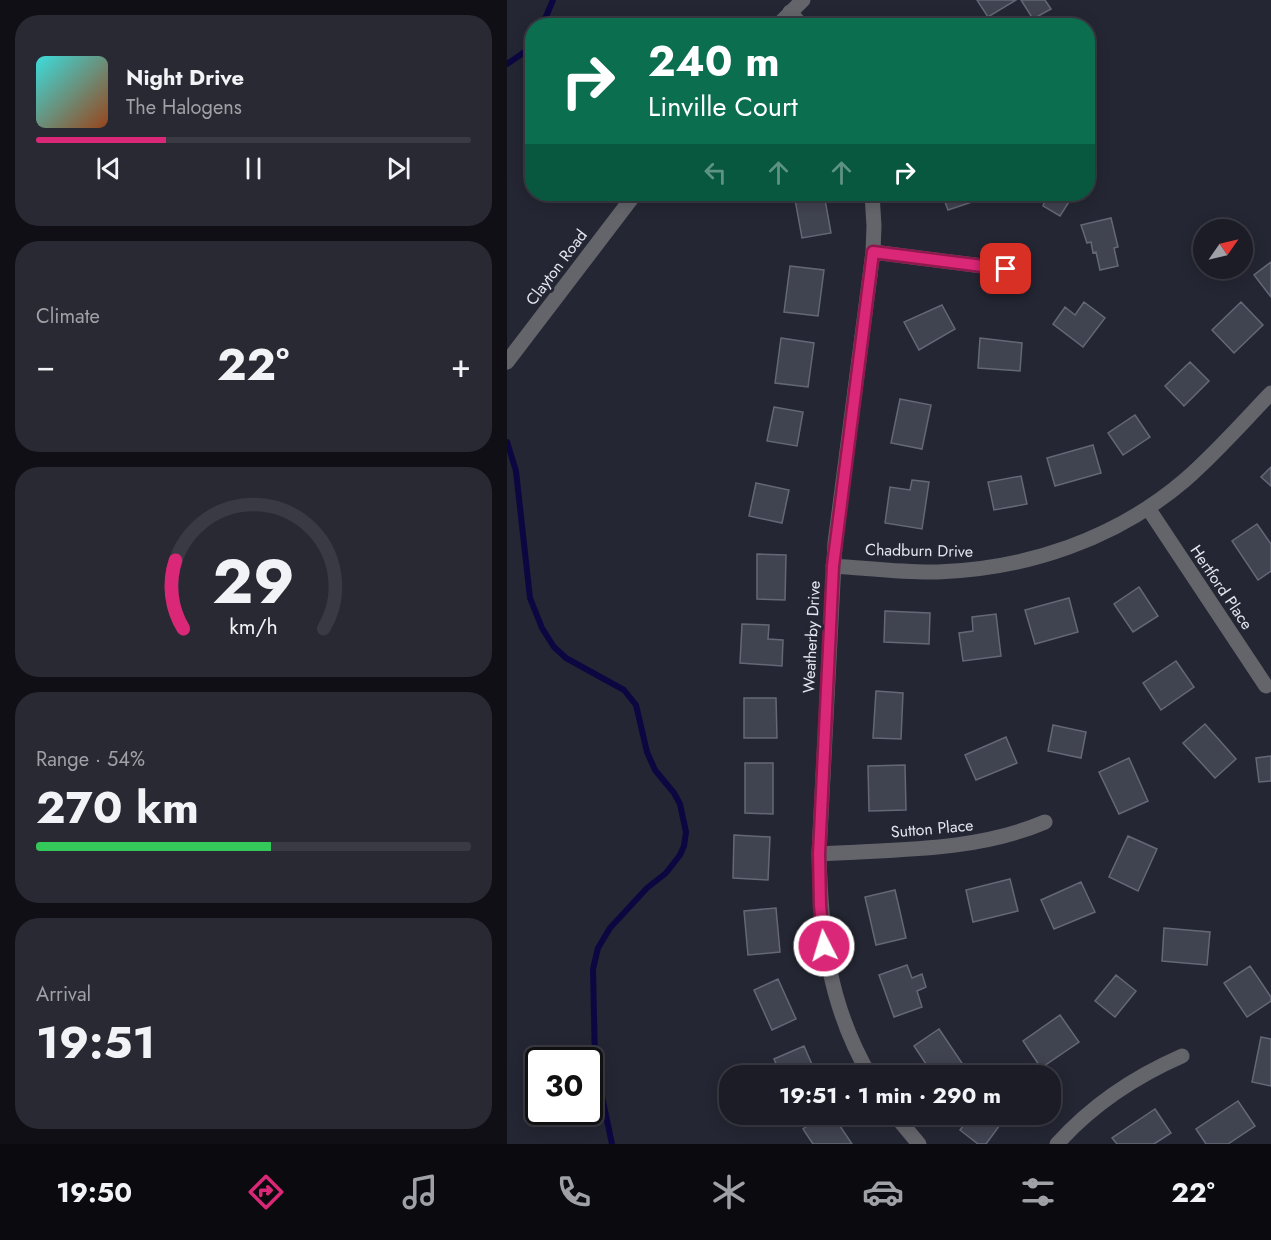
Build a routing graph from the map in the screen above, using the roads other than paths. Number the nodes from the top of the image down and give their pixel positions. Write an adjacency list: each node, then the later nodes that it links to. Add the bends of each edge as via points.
1 (803, 0): 2 (street)
2 (790, 12): 3 (street); 4 (street)
3 (784, 18)
4 (795, 18)
5 (630, 201): 9 (street, Clayton Road)
6 (872, 201): 7 (street, Weatherby Drive)
7 (873, 252): 8 (street); 12 (street, Weatherby Drive)
8 (1006, 269)
9 (507, 362)
10 (1271, 393): 11 (street, Chadburn Drive, via 1192,473)
11 (1147, 508): 12 (street, Chadburn Drive, via 1067,548 1013,563 935,572); 13 (street, Hertford Place)
12 (833, 566): 15 (street, Weatherby Drive)
13 (1266, 686)
14 (1045, 822): 15 (street, Sutton Place, via 983,841)
15 (819, 854): 17 (street, Weatherby Drive, via 824,946 833,989 846,1029)
16 (1182, 1056): 20 (street, via 1099,1103)
17 (864, 1065)
18 (903, 1125): 19 (street)
19 (919, 1144)
20 (1057, 1144)

